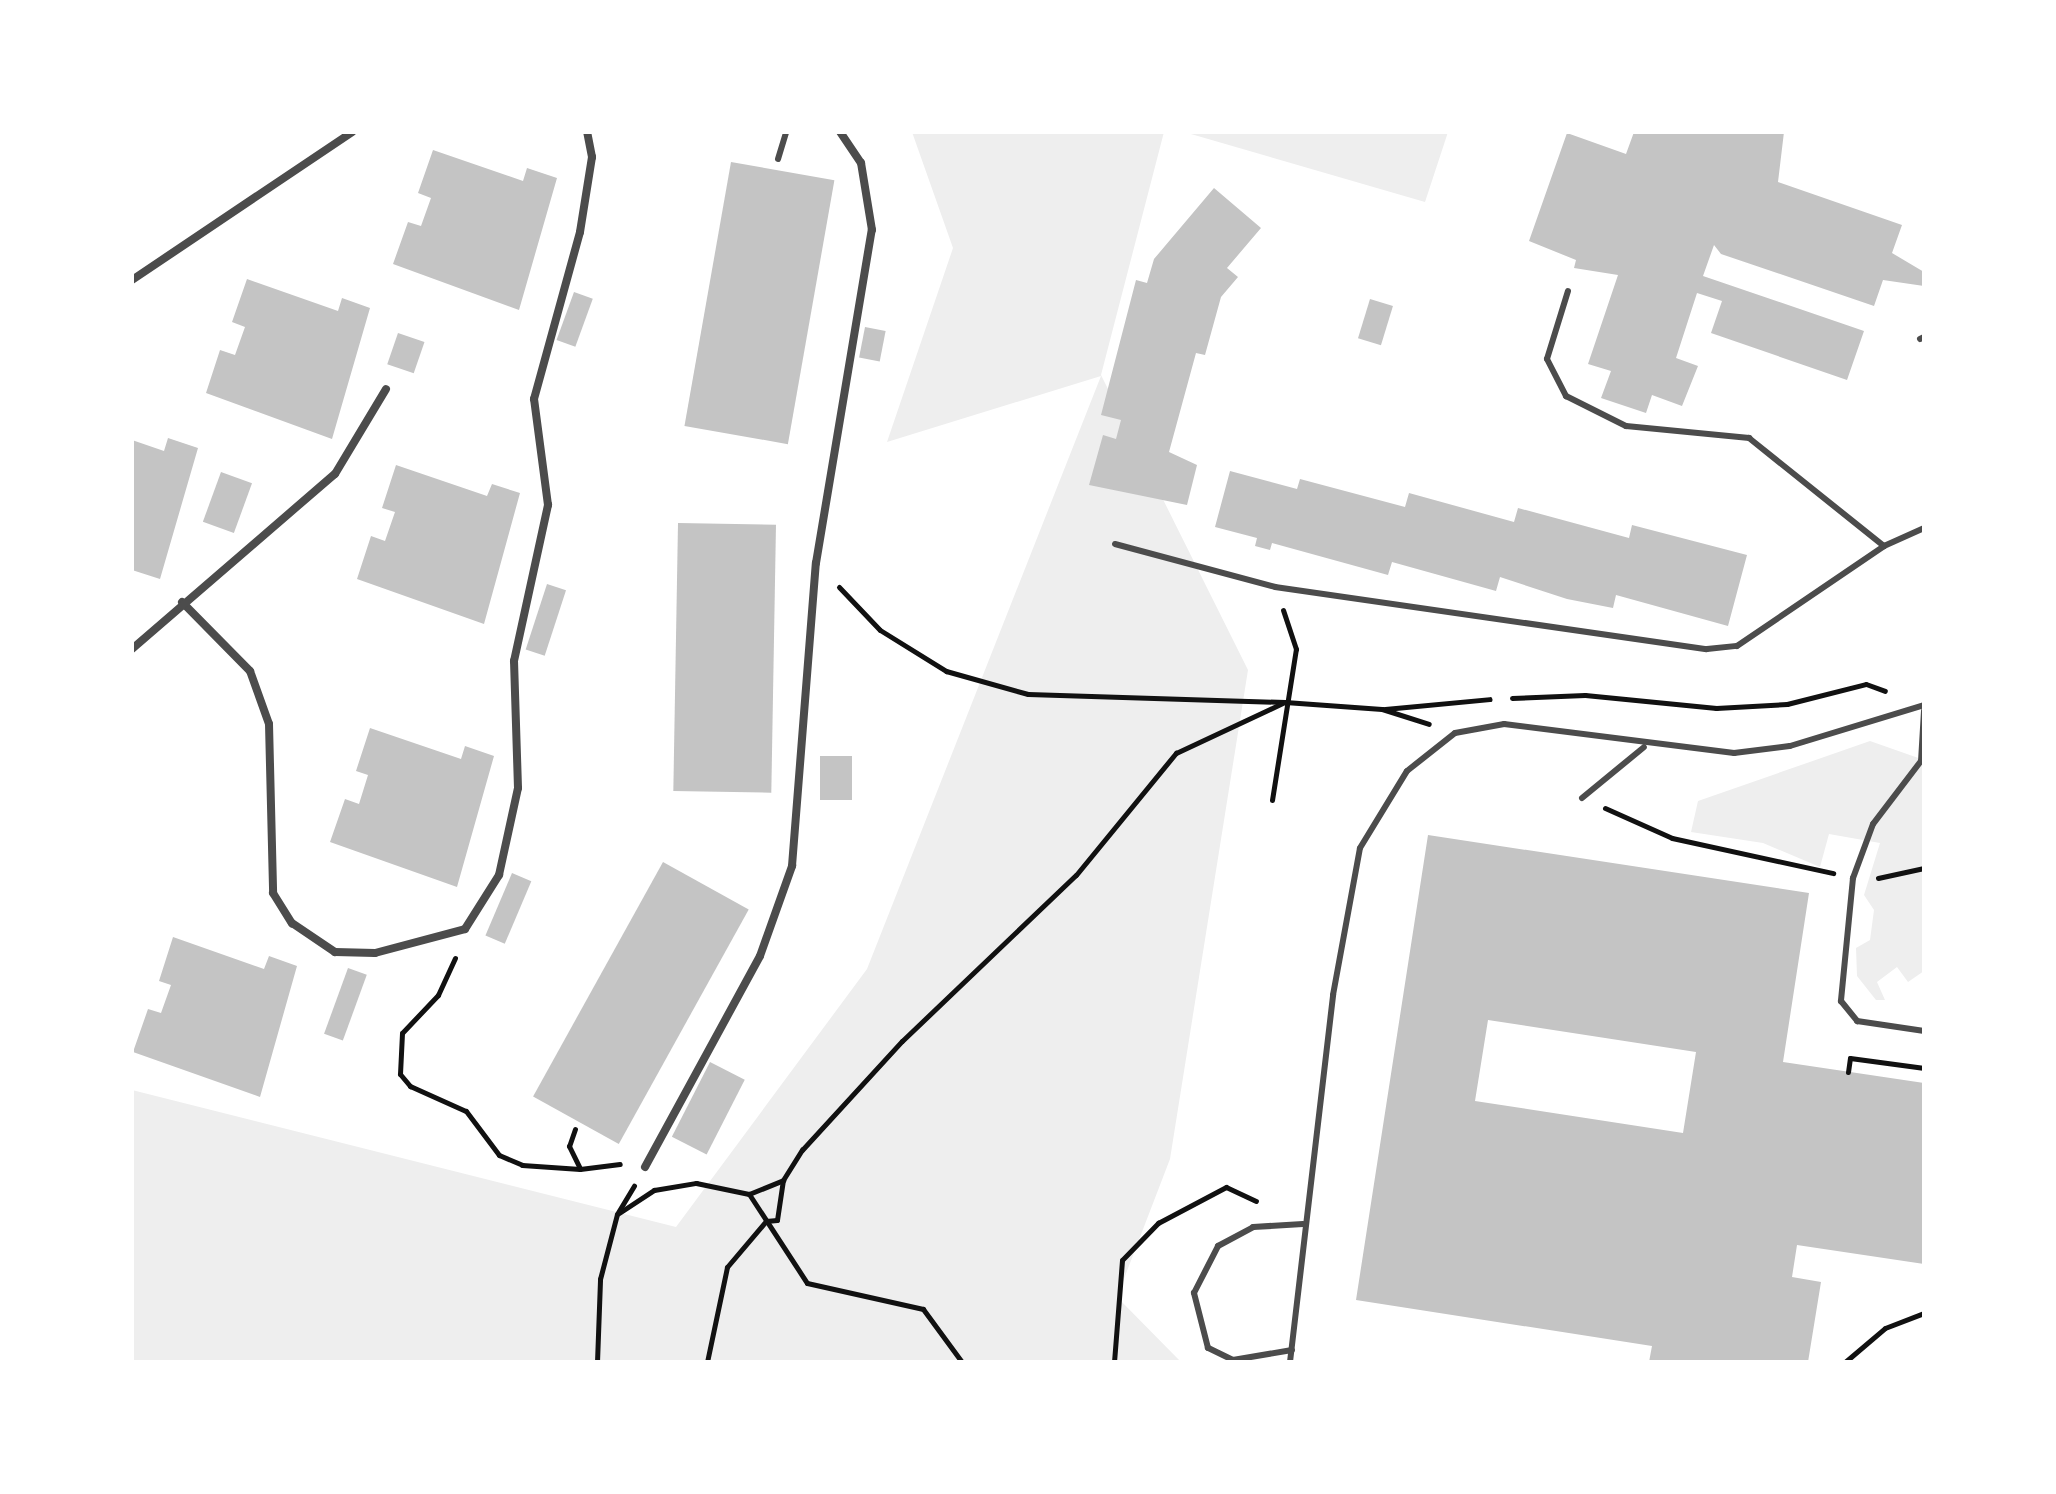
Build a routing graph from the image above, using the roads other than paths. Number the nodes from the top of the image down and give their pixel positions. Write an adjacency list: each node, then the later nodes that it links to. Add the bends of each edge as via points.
1 (352, 132): 6 (street)
2 (587, 132): 12 (street, via 592,157 580,232 534,399 548,505 514,661 518,788 499,875 488,901 458,930 375,953 335,952 292,923 273,893 269,724 250,671)
3 (786, 132): 5 (lane)
4 (840, 132): 19 (street, via 861,163 872,230 816,563 792,866 760,956)
5 (778, 159)
6 (132, 280)
7 (1568, 291): 11 (lane, via 1547,359 1566,396 1626,426 1749,438)
8 (386, 389): 12 (street, via 335,474)
9 (1924, 528): 11 (lane)
10 (1115, 544): 11 (lane, via 1275,587 1707,649 1737,646)
11 (1884, 546)
12 (182, 602): 13 (street)
13 (132, 649)
14 (1924, 705): 16 (lane, via 1790,746 1734,753)
15 (1924, 711): 18 (lane, via 1921,761 1873,824 1853,878 1841,1001 1857,1021)
16 (1644, 747): 17 (lane); 20 (lane, via 1568,726 1504,724 1455,733 1407,771 1360,848)
17 (1582, 798)
18 (1924, 1031)
19 (645, 1167)
20 (1303, 1224): 21 (lane); 21 (lane, via 1253,1227 1218,1246 1194,1293 1208,1348 1233,1360)
21 (1292, 1350): 22 (lane)
22 (1290, 1362)

